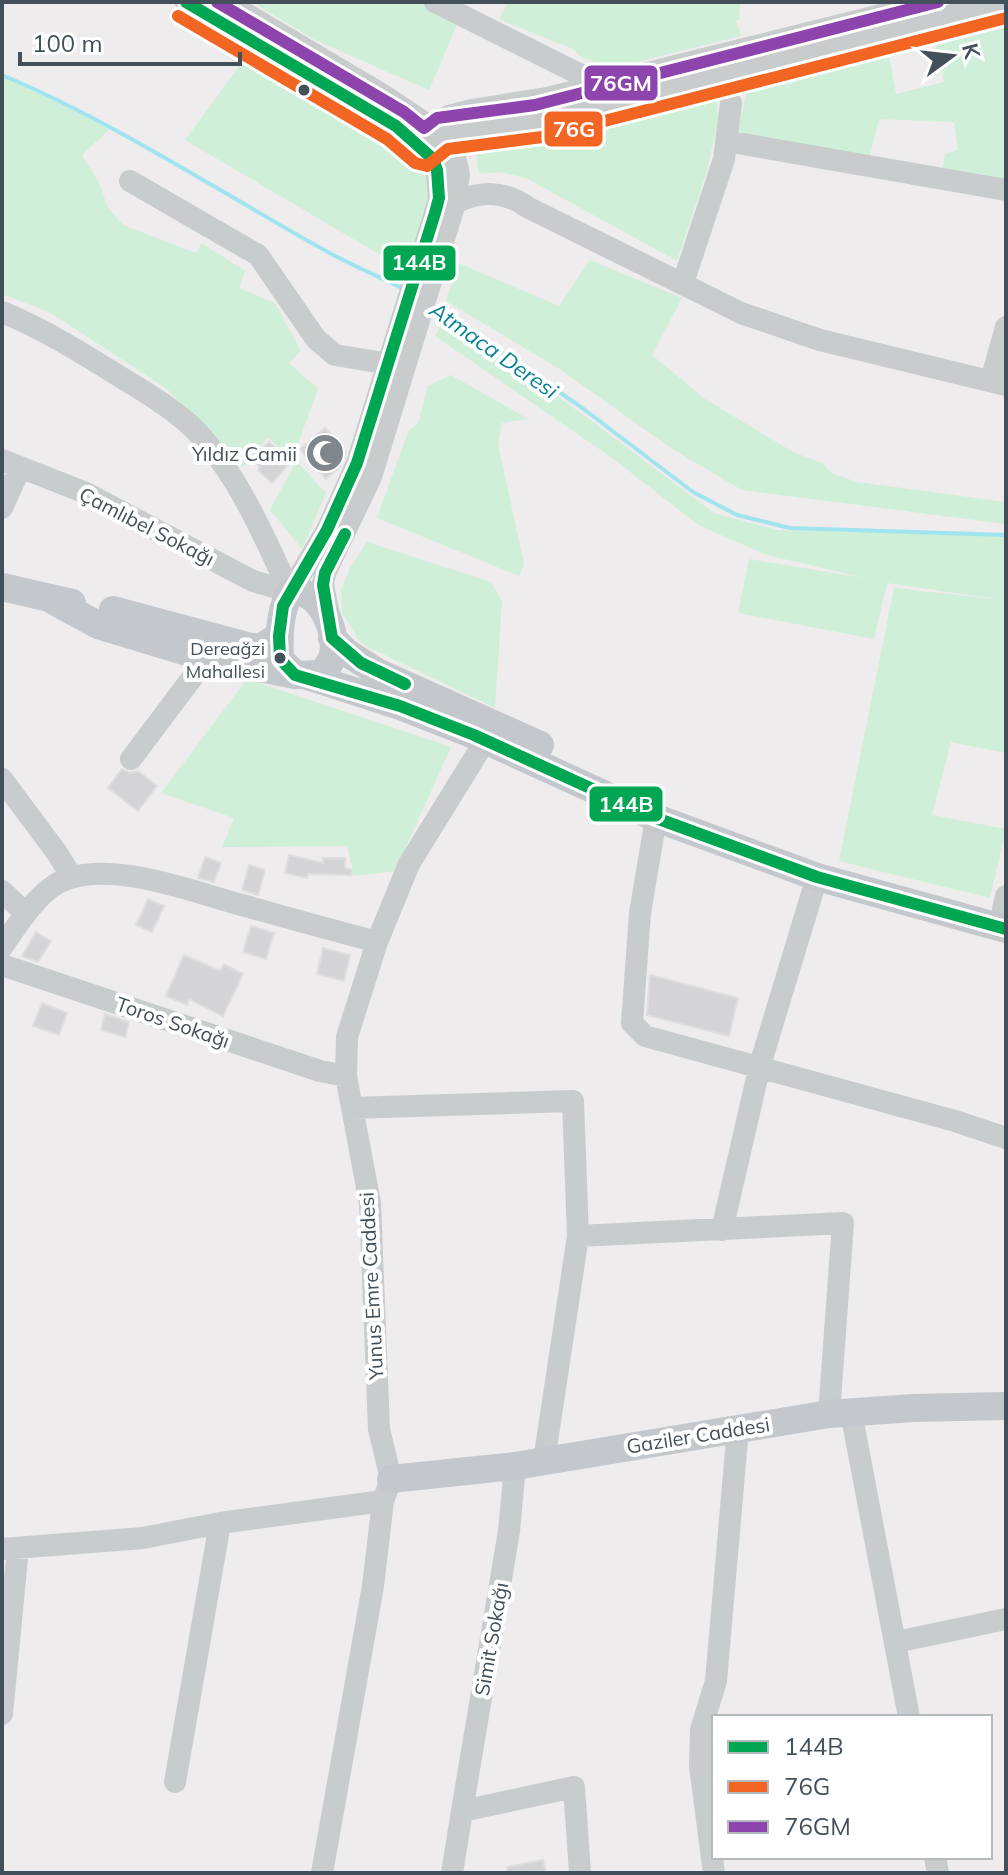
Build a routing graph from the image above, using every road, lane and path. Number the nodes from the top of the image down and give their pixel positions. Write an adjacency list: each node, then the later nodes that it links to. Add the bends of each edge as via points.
1 (186, 2): 10 (street, via 396,126)
2 (226, 2): 7 (street)
3 (435, 2): 6 (street)
4 (1003, 2): 10 (street, via 538,121)
5 (920, 4): 6 (street)
6 (601, 85): 9 (street)
7 (383, 95): 9 (street, via 440,110); 10 (street)
8 (731, 103): 11 (street)
9 (472, 110): 10 (street, via 449,116)
10 (433, 138): 14 (street, via 455,157); 16 (street, via 439,198)
11 (726, 141): 13 (street); 15 (street)
12 (130, 181): 19 (street, via 258,255 316,339 335,355)
13 (1006, 190)
14 (455, 203): 15 (street, via 476,194 514,198); 16 (street)
15 (683, 283): 20 (street, via 741,313 820,340)
16 (419, 297): 19 (street); 26 (street, via 371,477 325,573)
17 (2, 312): 24 (street, via 41,328 190,426 255,517)
18 (1006, 327): 20 (street)
19 (389, 364): 24 (street, via 340,505)
20 (998, 383)
21 (11, 464): 22 (street); 24 (street, Çamlıbel Sokağı, via 86,493 253,581)
22 (2, 508)
23 (2, 587): 25 (main road)
24 (290, 592): 26 (main road, via 316,601); 27 (main road)
25 (54, 601): 27 (main road, via 106,608 251,647 262,647); 28 (main road, via 98,625)
26 (332, 631): 29 (main road, via 331,660 321,674); 37 (main road, via 346,652 377,672 658,799 823,860)
27 (279, 636): 29 (main road, via 280,659)
28 (207, 658): 29 (main road); 31 (street)
29 (300, 675): 30 (main road, via 400,706)
30 (485, 741): 33 (main road); 39 (street, Yunus Emre Caddesi, via 409,864)
31 (131, 759)
32 (2, 779): 34 (street)
33 (656, 818): 35 (main road); 42 (street, via 640,913 632,1023 645,1036)
34 (72, 877): 38 (street, via 55,885); 39 (street, via 149,880)
35 (817, 877): 37 (main road); 42 (street)
36 (2, 891): 38 (street)
37 (1005, 911)
38 (26, 914): 40 (street)
39 (377, 942): 43 (street, Yunus Emre Caddesi, via 347,1037)
40 (2, 947)
41 (2, 965): 43 (street, Toros Sokağı)
42 (760, 1065): 45 (street); 46 (street)
43 (346, 1076): 44 (street, Yunus Emre Caddesi)
44 (352, 1108): 47 (street, via 573,1101); 53 (street, Yunus Emre Caddesi, via 370,1203 379,1429)
45 (1006, 1138)
46 (722, 1230): 47 (street); 49 (street, via 843,1223)
47 (578, 1236): 51 (street)
48 (1006, 1406): 49 (main road, Gaziler Caddesi)
49 (840, 1413): 50 (main road, Gaziler Caddesi); 57 (street)
50 (738, 1428): 51 (main road, Gaziler Caddesi); 62 (street, via 716,1681 701,1730 700,1766)
51 (544, 1461): 52 (main road, Gaziler Caddesi)
52 (515, 1466): 53 (main road, Gaziler Caddesi); 61 (street, Simit Sokağı)
53 (387, 1490): 54 (street); 63 (street)
54 (220, 1523): 55 (street, via 143,1538); 60 (street)
55 (10, 1548): 58 (street)
56 (1006, 1619): 57 (street)
57 (896, 1642): 59 (street)
58 (2, 1714)
59 (909, 1715)
60 (175, 1782)
61 (462, 1811): 64 (street, Simit Sokağı); 65 (street, via 574,1787)
62 (712, 1858)
63 (322, 1873)
64 (452, 1873)
65 (580, 1873)

